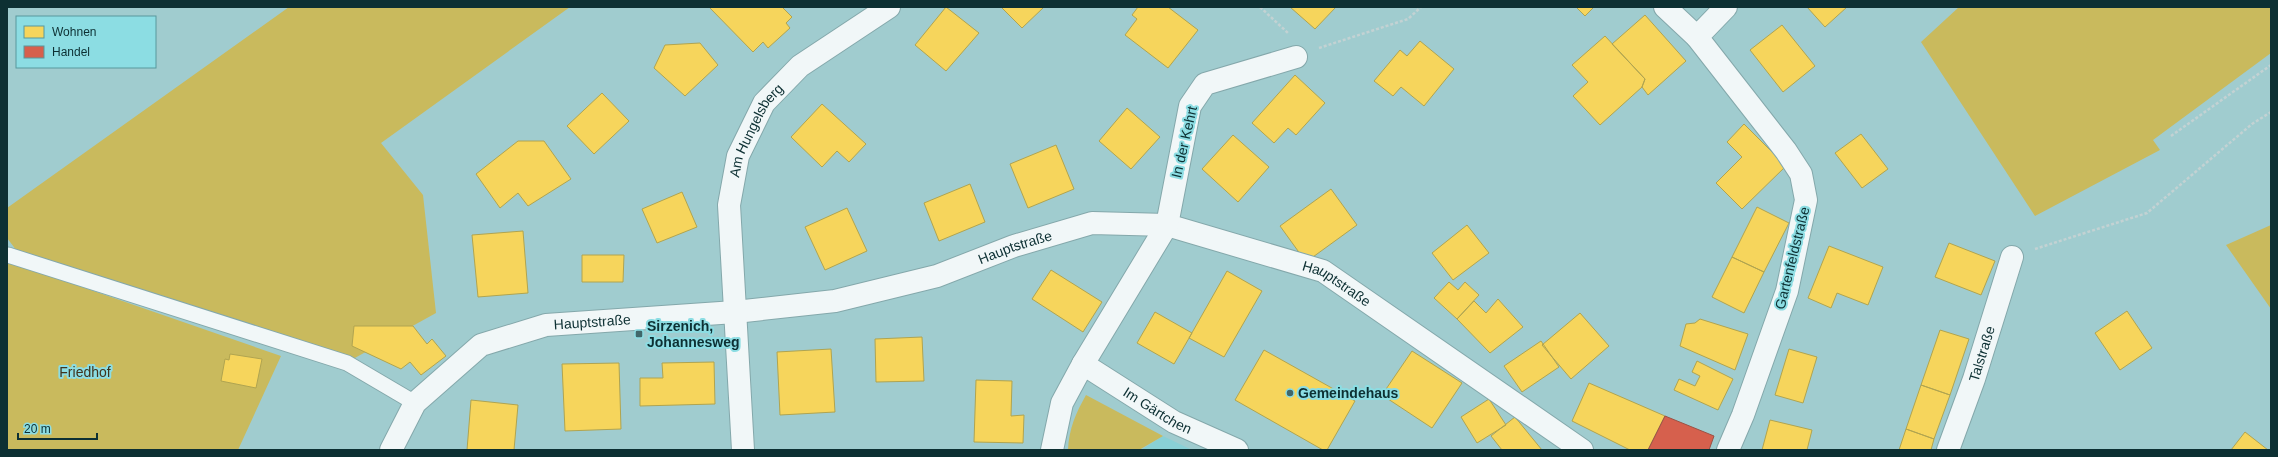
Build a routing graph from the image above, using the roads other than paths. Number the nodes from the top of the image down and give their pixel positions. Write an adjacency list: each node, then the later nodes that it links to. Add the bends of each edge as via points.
1 (889, 7): 9 (street, Am Hungelsberg, via 800,66 764,103 738,156 729,205)
2 (1665, 7): 4 (street)
3 (1726, 7): 4 (street)
4 (1698, 37): 17 (street, Gartenfeldstraße, via 1786,151 1801,174 1806,200 1787,291)
5 (1301, 48): 6 (street, In der Kehrt, via 1205,84 1190,106)
6 (1167, 225): 9 (street, Hauptstraße, via 1092,223 1014,246 937,276 835,301); 10 (street); 16 (street, Hauptstraße, via 1323,271)
7 (8, 256): 11 (lane, via 347,363)
8 (2012, 257): 18 (street, Talstraße, via 1974,379)
9 (736, 312): 11 (street, Hauptstraße, via 546,325 481,346); 13 (street, Am Hungelsberg)
10 (1082, 364): 14 (street, via 1062,403); 15 (street, Im Gärtchen, via 1174,422)
11 (415, 403): 12 (street)
12 (391, 450)
13 (743, 450)
14 (1052, 450)
15 (1237, 450)
16 (1582, 450)
17 (1728, 450)
18 (1948, 450)

